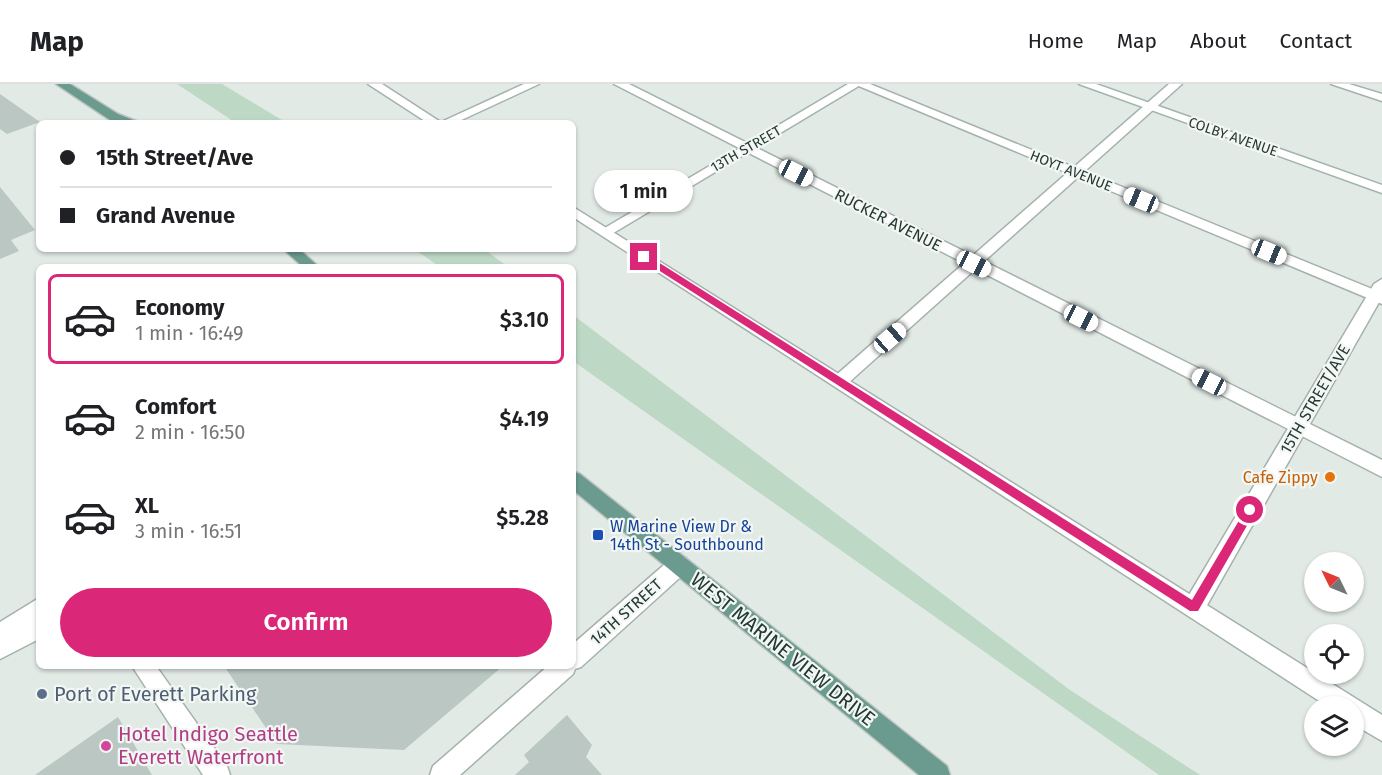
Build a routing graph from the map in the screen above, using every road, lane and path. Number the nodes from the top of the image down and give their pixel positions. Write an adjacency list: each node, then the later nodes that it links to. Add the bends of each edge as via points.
1 (62, 84): 12 (main road)
2 (374, 84): 13 (street)
3 (533, 84): 14 (street)
4 (620, 84): 15 (street, RUCKER AVENUE)
5 (858, 84): 15 (street, 13TH STREET); 16 (street, HOYT AVENUE)
6 (1085, 84): 11 (street, COLBY AVENUE)
7 (1109, 84): 11 (street, COLBY AVENUE)
8 (1176, 84): 11 (street)
9 (1337, 84): 10 (street)
10 (1382, 98)
11 (1153, 104): 16 (street); 17 (street, COLBY AVENUE); 18 (street, COLBY AVENUE)
12 (113, 120)
13 (431, 120)
14 (452, 120)
15 (747, 148): 20 (street, 13TH STREET); 23 (street, RUCKER AVENUE)
16 (1077, 174): 23 (street); 24 (street, HOYT AVENUE)
17 (1382, 179)
18 (1382, 189)
19 (576, 213): 20 (street)
20 (605, 232): 25 (street)
21 (294, 252): 22 (main road)
22 (308, 264)
23 (974, 264): 25 (street); 26 (street, RUCKER AVENUE)
24 (1380, 293): 26 (street, 15TH STREET/AVE)
25 (840, 381): 30 (street)
26 (1299, 427): 27 (street, RUCKER AVENUE); 30 (street, 15TH STREET/AVE)
27 (1382, 469)
28 (576, 481): 29 (main road, WEST MARINE VIEW DRIVE)
29 (679, 565): 35 (street, 14TH STREET); 43 (main road, WEST MARINE VIEW DRIVE)
30 (1194, 607): 38 (street)
31 (36, 610): 33 (street)
32 (36, 629): 34 (street)
33 (0, 635)
34 (0, 648)
35 (576, 656)
36 (147, 669): 41 (street)
37 (562, 669): 42 (street)
38 (1332, 696)
39 (1364, 717): 40 (street)
40 (1382, 729)
41 (218, 775)
42 (442, 775)
43 (938, 775)

